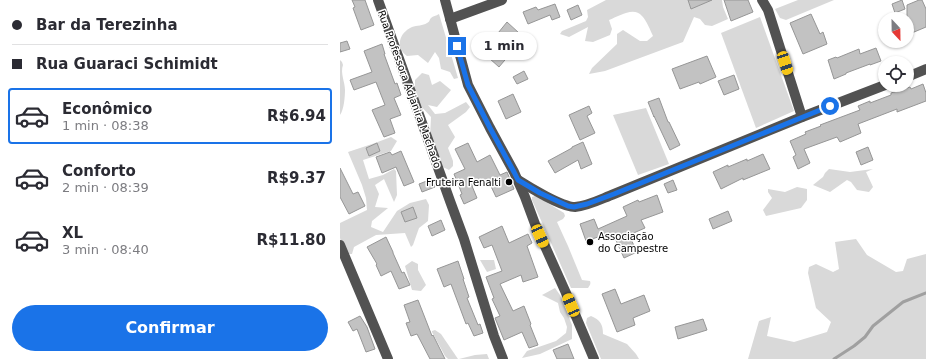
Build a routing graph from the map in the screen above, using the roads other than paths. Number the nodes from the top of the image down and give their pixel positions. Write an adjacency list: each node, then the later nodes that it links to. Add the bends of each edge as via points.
1 (378, 0): 13 (street, Rua Professora Adjanira Machado, via 464,239)
2 (445, 0): 5 (street)
3 (502, 0): 5 (street)
4 (762, 0): 9 (street, via 768,10)
5 (450, 19): 10 (street, via 468,85)
6 (926, 69): 7 (street)
7 (914, 74)
8 (878, 88): 9 (street)
9 (802, 117): 10 (street, via 614,194 574,207 540,193)
10 (518, 180): 14 (street)
11 (340, 245): 12 (street)
12 (388, 359)
13 (503, 359)
14 (594, 359)

